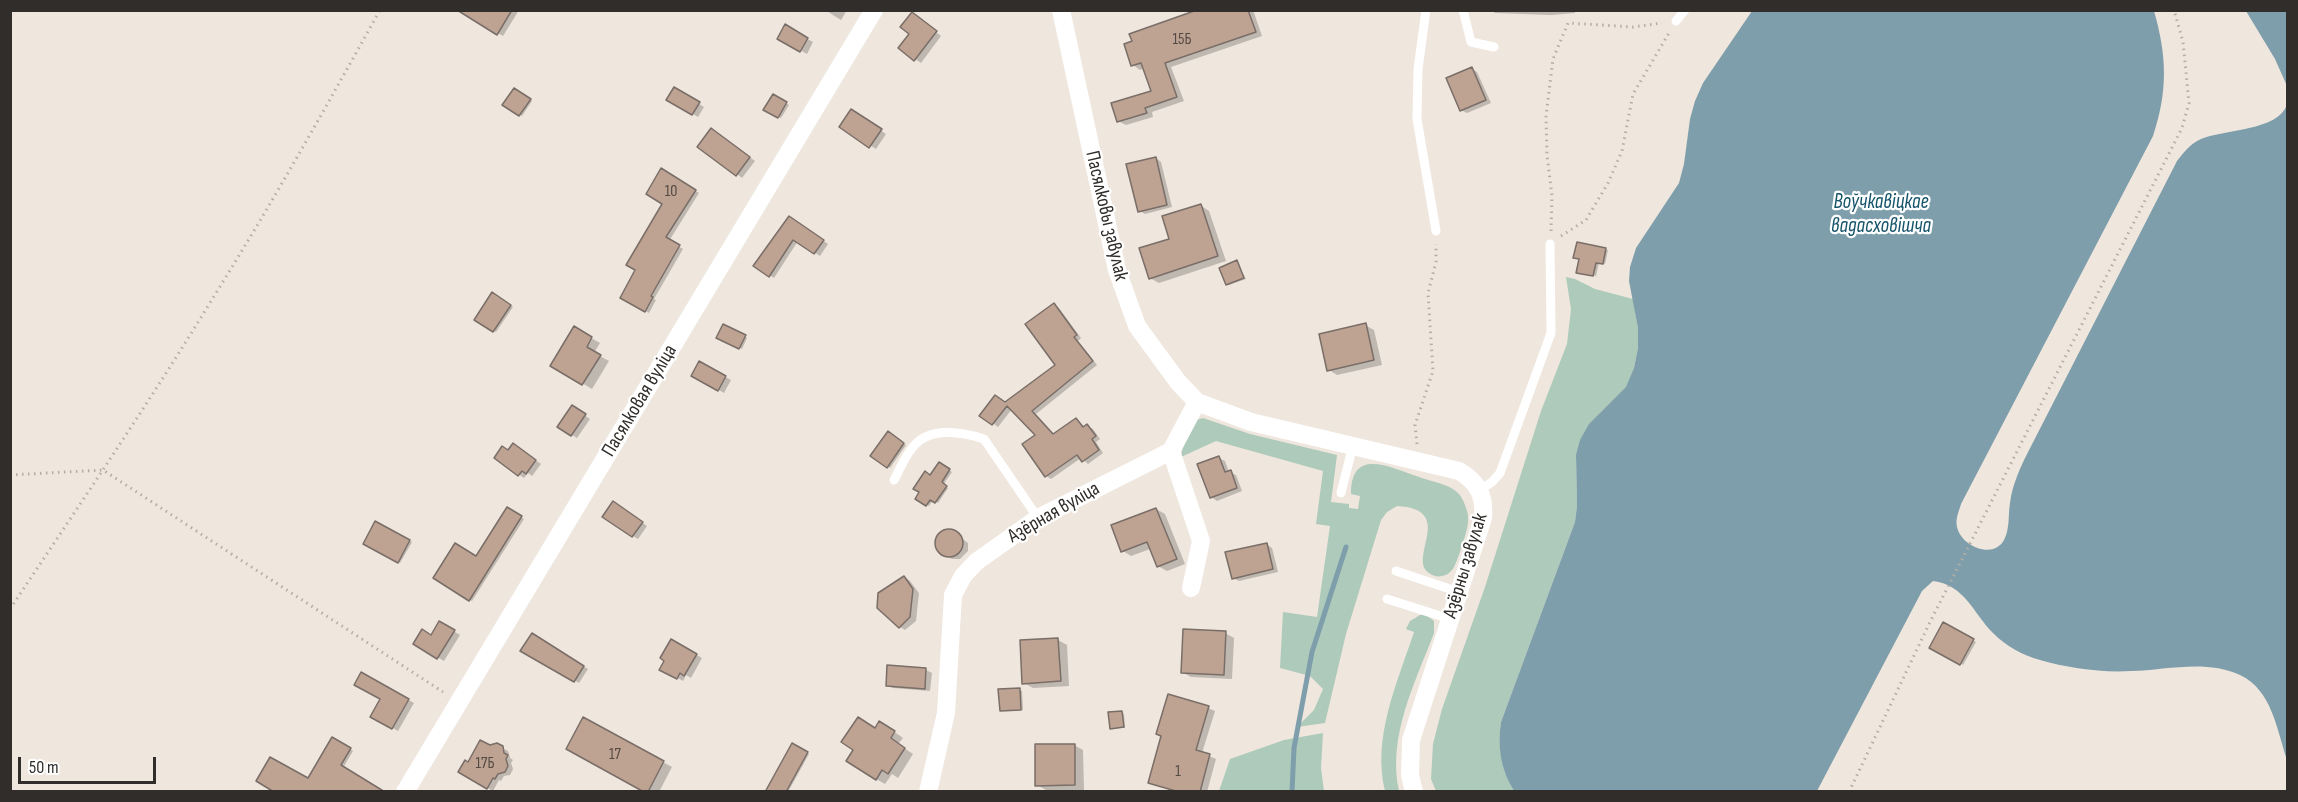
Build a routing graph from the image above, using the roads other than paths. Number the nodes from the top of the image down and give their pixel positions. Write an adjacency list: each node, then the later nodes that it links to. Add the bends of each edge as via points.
1 (874, 10): 22 (street, Пасялковая вуліца)
2 (1061, 10): 10 (street, Пасялковы завулак, via 1125,296 1149,344)
3 (1426, 10): 8 (lane, via 1418,69 1417,118)
4 (1463, 10): 7 (lane, via 1471,42)
5 (1685, 10): 6 (lane)
6 (1676, 21)
7 (1494, 46)
8 (1436, 231)
9 (1550, 244): 14 (lane, via 1551,333 1500,472)
10 (1197, 402): 11 (street, Азёрны завулак, via 1251,422); 12 (street)
11 (1353, 445): 14 (street, Азёрны завулак, via 1459,471); 15 (lane)
12 (1171, 451): 16 (street, Азёрная вуліца); 18 (street, via 1201,541)
13 (894, 480): 16 (lane, via 913,446 924,438 969,434 984,439)
14 (1480, 490): 19 (street, Азёрны завулак, via 1483,518)
15 (1341, 493)
16 (1038, 518): 23 (street, Азёрная вуліца, via 976,562 952,595 946,713)
17 (1396, 571): 19 (lane)
18 (1191, 588)
19 (1459, 592): 21 (street, Азёрны завулак)
20 (1387, 599): 21 (lane)
21 (1450, 619): 24 (street, Азёрны завулак, via 1411,740 1410,775)
22 (405, 792)
23 (928, 792)
24 (1414, 792)

